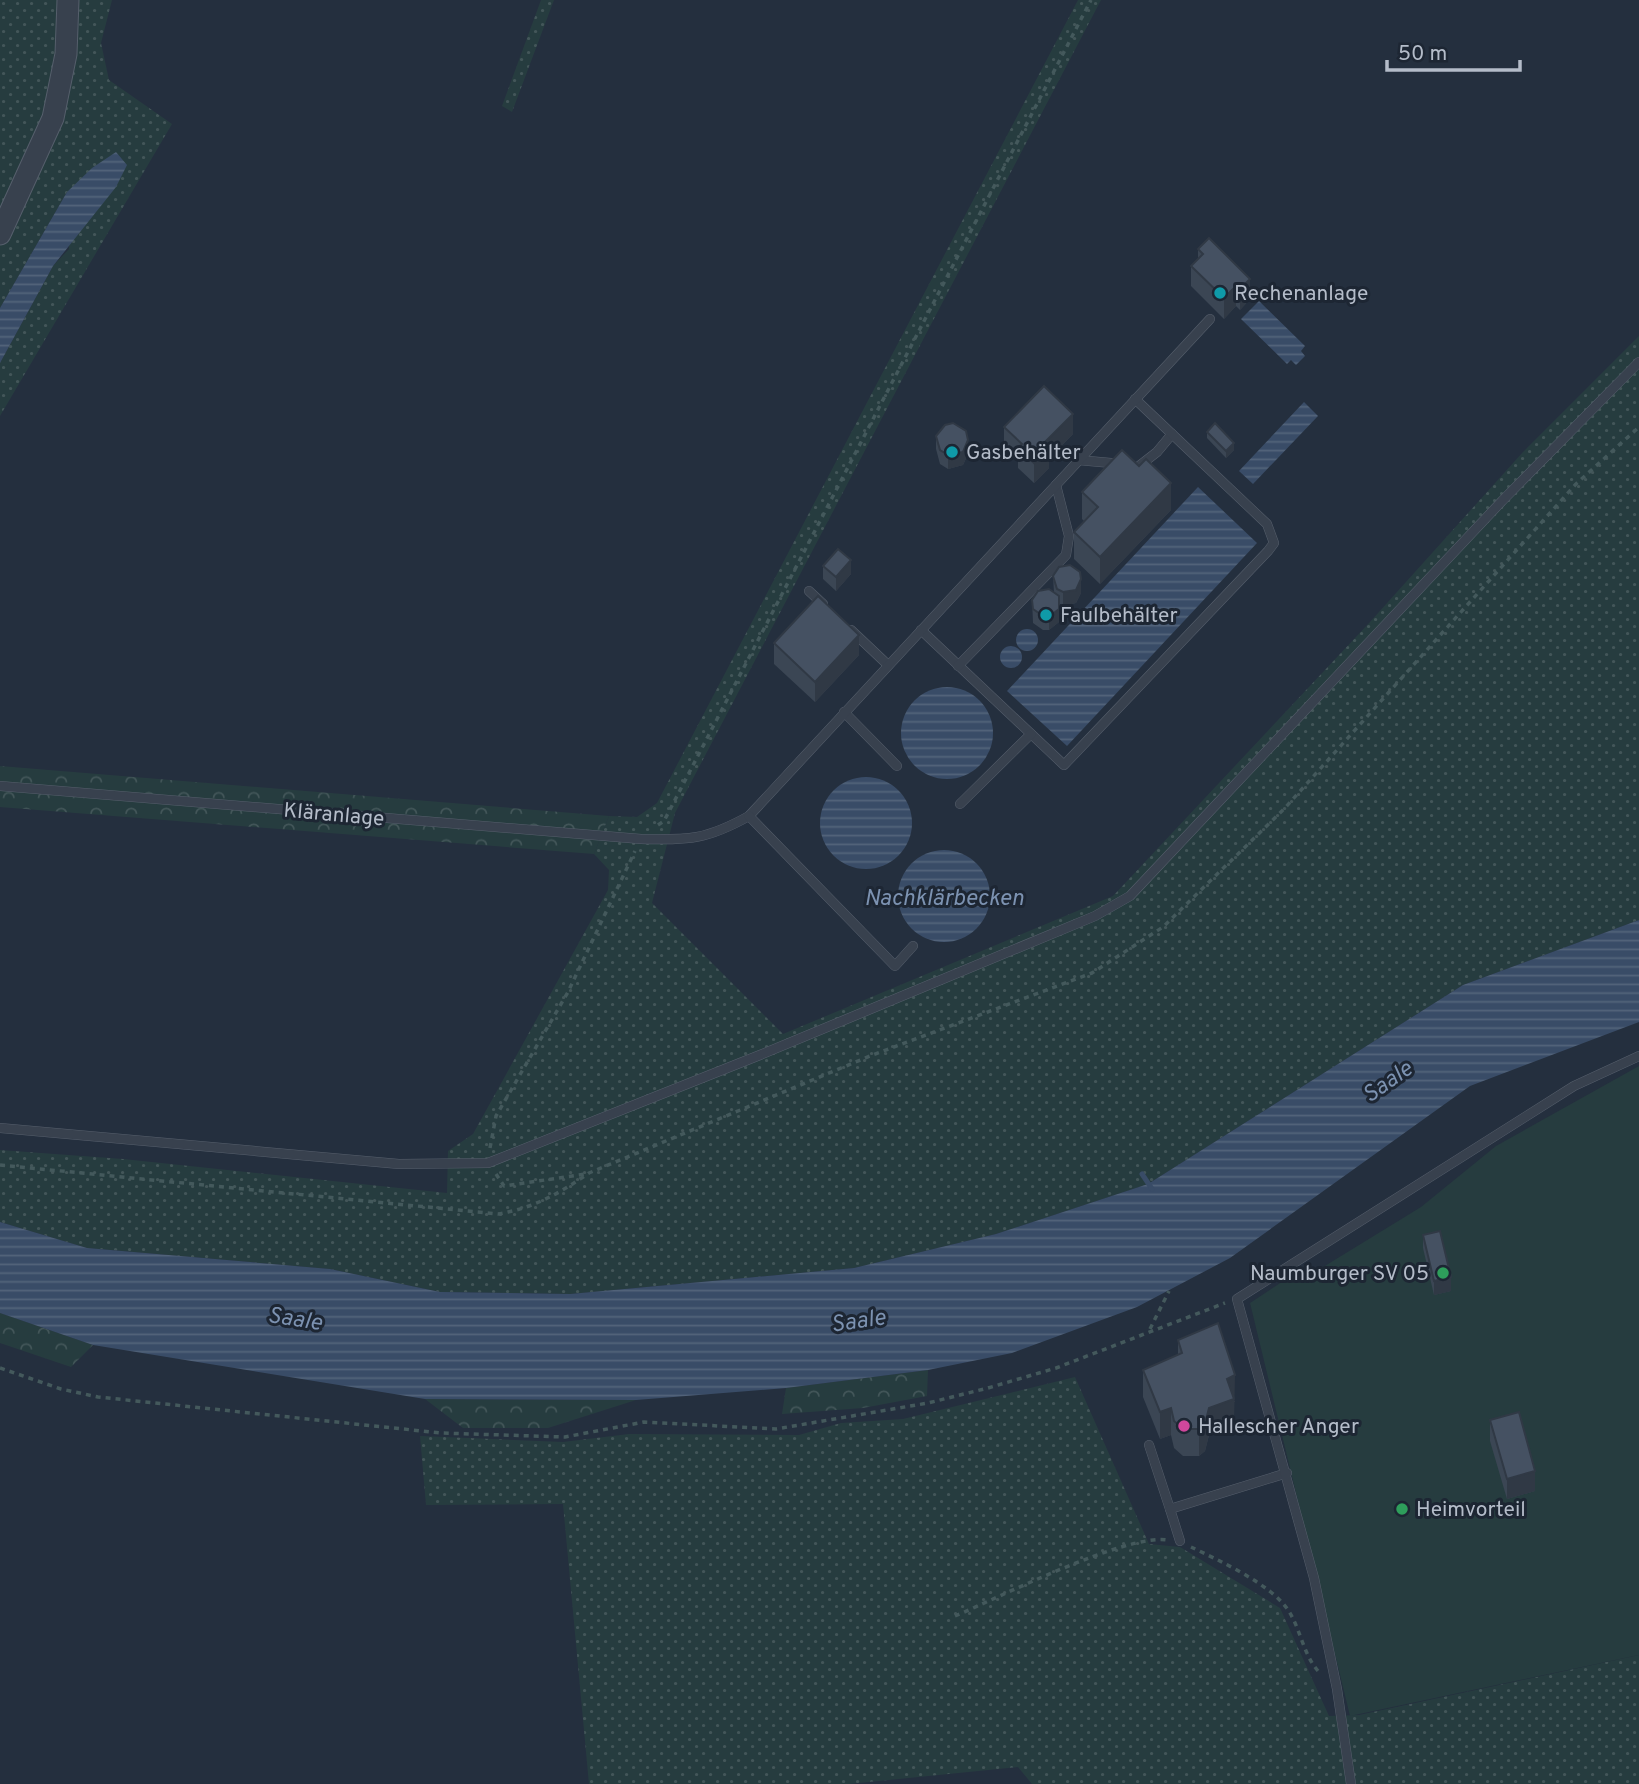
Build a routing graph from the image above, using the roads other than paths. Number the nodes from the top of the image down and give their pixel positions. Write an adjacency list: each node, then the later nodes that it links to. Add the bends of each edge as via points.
1 (68, 0): 2 (street, via 66,54 52,118)
2 (0, 234)
3 (1210, 319): 5 (lane)
4 (1639, 362): 23 (lane, via 1130,896 1082,921 488,1163 399,1164)
5 (1135, 399): 6 (lane); 7 (lane)
6 (1172, 434): 7 (lane, via 1142,466); 16 (lane, via 1268,524 1274,543 1064,765)
7 (1079, 460): 8 (lane)
8 (1056, 485): 12 (lane); 14 (lane, via 1069,536 1066,555)
9 (809, 590): 10 (lane)
10 (829, 609)
11 (839, 618): 13 (lane)
12 (921, 630): 13 (lane); 14 (lane)
13 (888, 665): 15 (lane)
14 (958, 666): 16 (lane)
15 (845, 712): 17 (lane); 20 (lane)
16 (1031, 734): 19 (lane)
17 (897, 766)
18 (0, 786): 20 (lane, Kläranlage, via 641,839 699,839)
19 (960, 804)
20 (749, 816): 21 (lane, via 895,967)
21 (913, 946)
22 (1639, 1056): 25 (lane, via 1574,1086 1237,1299)
23 (0, 1128)
24 (1149, 1445): 26 (lane)
25 (1287, 1473): 26 (lane); 28 (lane, via 1337,1689)
26 (1170, 1509): 27 (lane)
27 (1180, 1541)
28 (1351, 1784)

